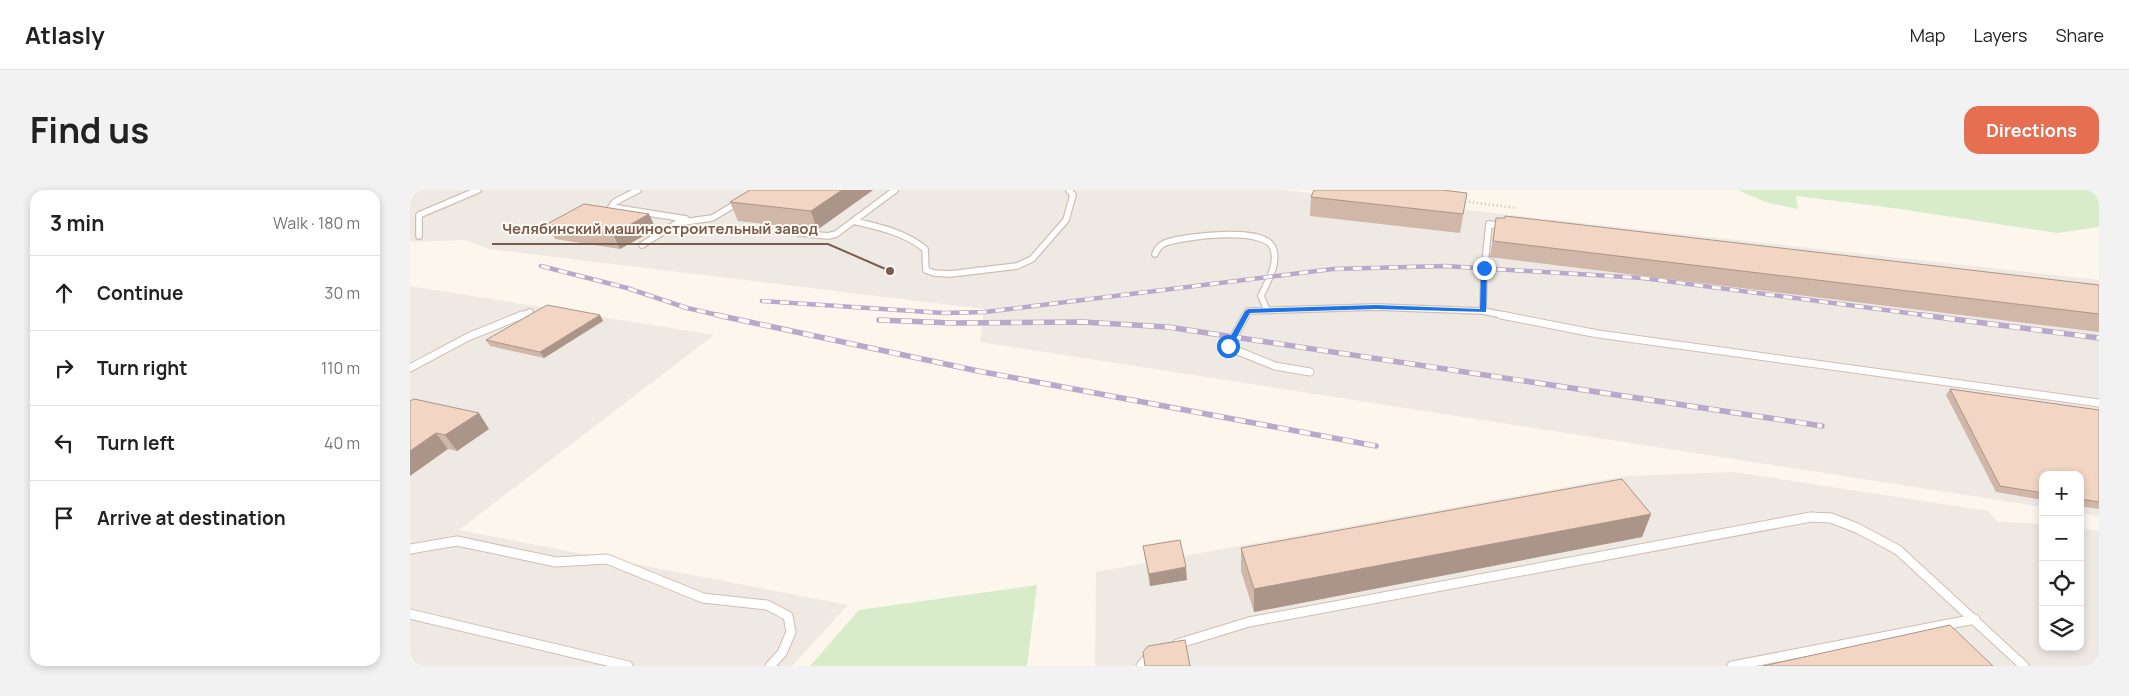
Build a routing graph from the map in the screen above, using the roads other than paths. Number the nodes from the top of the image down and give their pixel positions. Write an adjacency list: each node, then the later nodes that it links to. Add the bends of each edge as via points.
1 (478, 190): 10 (lane, via 419,215)
2 (638, 190): 6 (lane, via 611,207)
3 (895, 190): 7 (lane)
4 (1069, 190): 7 (lane, via 1072,195 1066,220 1032,260 1017,266 934,273 926,270 925,249 917,242)
5 (742, 199): 6 (lane, via 712,218)
6 (688, 220): 11 (lane)
7 (853, 221): 9 (lane, via 828,236)
8 (1514, 227): 14 (lane, via 1489,224)
9 (799, 232)
10 (419, 236)
11 (642, 245)
12 (1155, 254): 13 (lane, via 1164,243 1180,240 1246,235 1268,240 1275,266 1261,296)
13 (1267, 310): 14 (lane, via 1376,307); 17 (lane, via 1248,311 1228,346 1275,366)
14 (1484, 311): 18 (lane, via 1598,334)
15 (530, 312): 16 (lane, via 450,344)
16 (410, 368)
17 (1310, 372)
18 (2099, 403)
19 (410, 549): 23 (lane, via 457,540 556,562 607,559 703,598 767,605 788,616 791,632 782,653)
20 (410, 614): 22 (lane)
21 (1975, 619): 24 (lane, via 1898,550 1831,518 1811,517 1249,622 1152,653); 25 (lane); 26 (lane)
22 (628, 666)
23 (770, 666)
24 (1141, 666)
25 (1732, 666)
26 (2024, 666)

